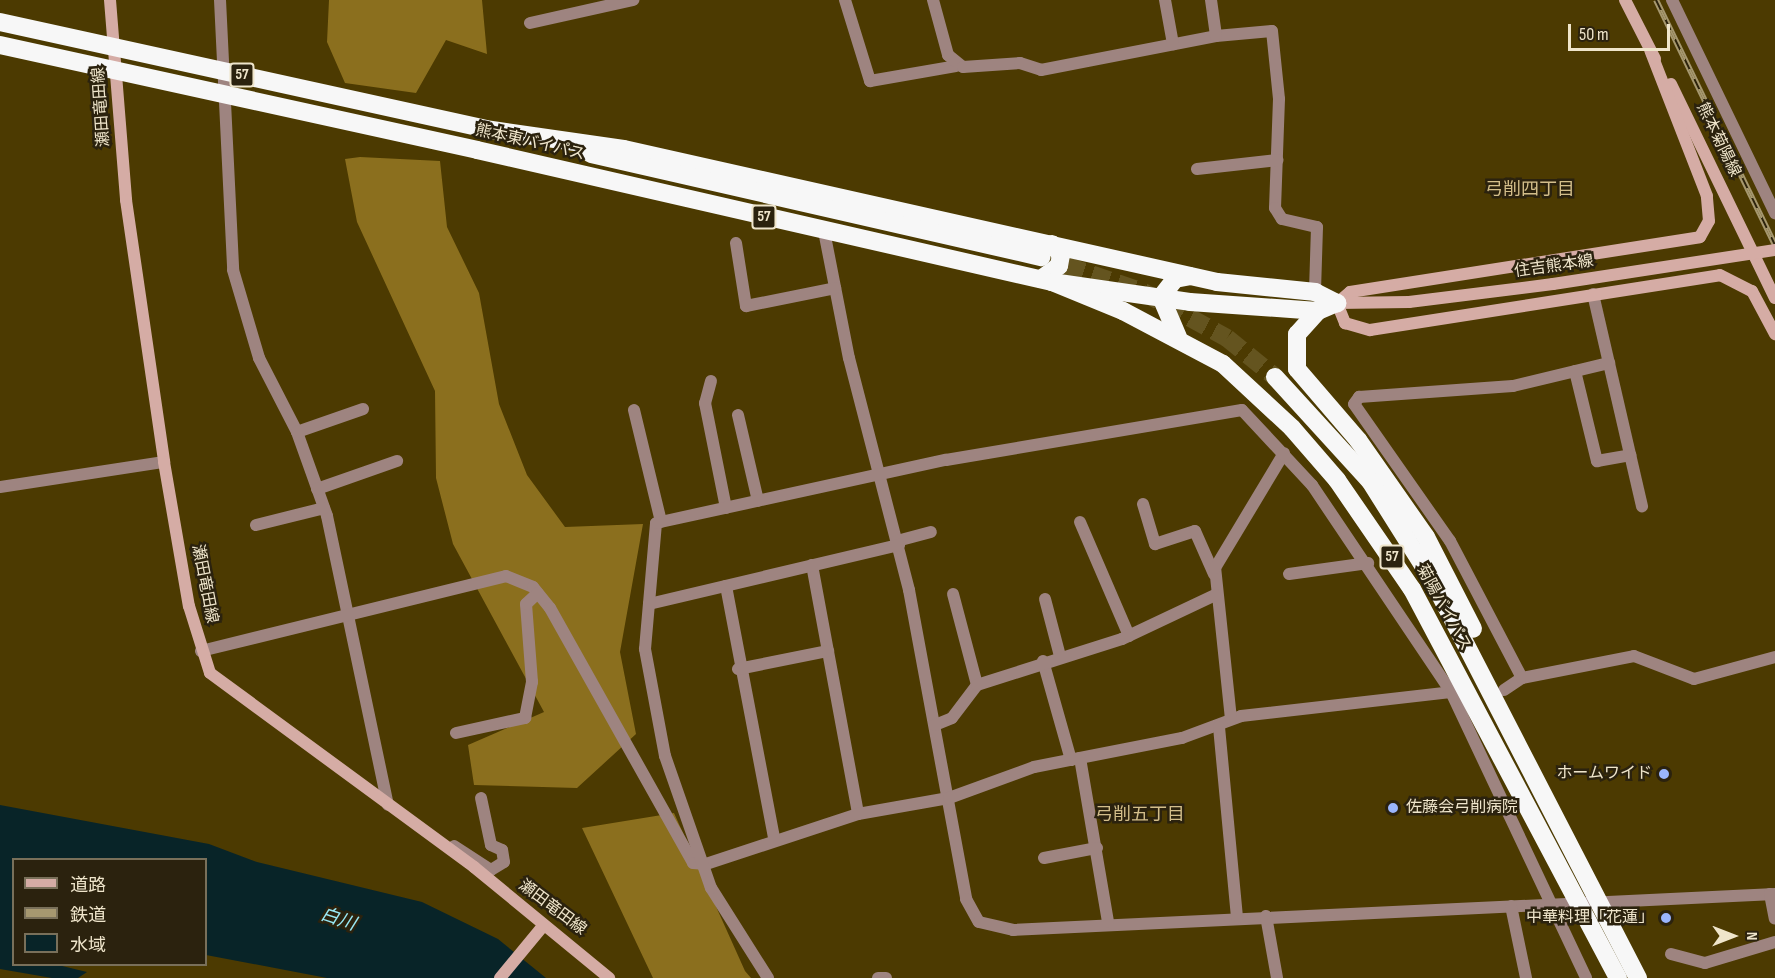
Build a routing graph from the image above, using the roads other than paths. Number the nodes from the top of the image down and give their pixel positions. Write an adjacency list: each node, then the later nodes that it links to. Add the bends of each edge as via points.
1 (110, 0): 45 (main road, 瀬田竜田線, via 126,200)
2 (220, 0): 41 (street, via 233,270 259,358)
3 (633, 0): 11 (street)
4 (845, 0): 16 (street, via 870,81)
5 (933, 0): 16 (street)
6 (1165, 0): 13 (street)
7 (1211, 0): 12 (street)
8 (1625, 0): 15 (main road, 熊本菊陽線)
9 (1672, 0): 19 (street)
10 (0, 22): 23 (highway, 熊本東バイパス / 57, bridge, via 484,129 624,148)
11 (530, 23)
12 (1216, 36): 13 (street); 17 (street, via 1272,31 1279,99)
13 (1173, 44): 16 (street, via 1041,70 1020,63)
14 (0, 45): 20 (highway, 熊本東バイパス / 57, bridge)
15 (1651, 52): 29 (main road, 熊本菊陽線, via 1709,156); 31 (main road, via 1707,196 1709,221 1700,237 1350,292)
16 (956, 66)
17 (1277, 160): 18 (street); 30 (street, via 1277,213 1286,221 1317,227)
18 (1197, 169)
19 (1775, 213)
20 (824, 231): 25 (highway, 熊本東バイパス / 57); 26 (street)
21 (736, 243): 26 (street, via 746,306)
22 (1775, 250): 31 (main road, 住吉熊本線, bridge, via 1409,302)
23 (1046, 251): 24 (highway, 熊本東バイパス); 25 (highway, via 1059,248 1059,266)
24 (1190, 276): 28 (highway, via 1175,279); 30 (highway, 熊本東バイパス)
25 (1046, 280): 28 (highway); 33 (highway, 菊陽バイパス / 57)
26 (835, 288): 46 (street)
27 (1593, 294): 31 (main road, via 1370,330 1345,323); 32 (main road, via 1720,275 1752,291); 34 (street)
28 (1161, 297): 30 (highway); 33 (highway, via 1163,312)
29 (1775, 298)
30 (1316, 301): 31 (highway); 79 (highway, via 1297,334 1297,369 1358,440 1426,537)
31 (1337, 303)
32 (1775, 334)
33 (1179, 339): 97 (highway, 菊陽バイパス / 57, via 1223,364 1292,428 1371,524 1412,589)
34 (1609, 363): 35 (street); 43 (street)
35 (1575, 371): 43 (street, via 1597,461); 77 (street, via 1513,387 1362,397 1354,404 1450,541)
36 (1275, 377): 90 (highway, 菊陽バイパス / 57, via 1349,454 1393,514 1457,624)
37 (711, 381): 53 (street, via 705,403)
38 (363, 409): 41 (street)
39 (634, 410): 54 (street)
40 (738, 415): 49 (street)
41 (297, 432): 48 (street)
42 (1284, 453): 46 (street, via 1242,410 1098,431); 59 (street); 61 (street, via 1262,496 1221,550)
43 (1630, 455): 51 (street)
44 (397, 460): 48 (street)
45 (164, 462): 47 (street); 71 (main road, 瀬田竜田線)
46 (878, 476): 49 (street); 58 (street)
47 (0, 487)
48 (317, 489): 52 (street)
49 (759, 501): 53 (street)
50 (1143, 504): 61 (street, via 1155,544 1194,531)
51 (1642, 506)
52 (324, 508): 56 (street); 69 (street)
53 (726, 508): 54 (street)
54 (661, 522): 68 (street, via 656,523)
55 (1080, 522): 70 (street)
56 (256, 525)
57 (931, 532): 58 (street)
58 (898, 543): 60 (street); 82 (street)
59 (1368, 563): 62 (street); 80 (street)
60 (812, 565): 63 (street); 72 (street)
61 (1214, 574): 66 (street)
62 (1289, 574)
63 (726, 586): 68 (street); 76 (street)
64 (537, 593): 69 (street, via 506,576); 84 (street, via 526,603 532,682 525,717); 95 (street, via 693,863)
65 (953, 594): 78 (street)
66 (1215, 595): 70 (street); 81 (street)
67 (1045, 598): 73 (street)
68 (649, 604): 95 (street, via 648,686 678,802)
69 (352, 617): 71 (street); 89 (street)
70 (1129, 636): 73 (street)
71 (201, 651): 89 (main road, 瀬田竜田線, via 210,673)
72 (828, 651): 76 (street); 91 (street)
73 (1060, 656): 75 (street)
74 (1775, 657): 77 (street, via 1708,678 1694,679 1634,657)
75 (1043, 661): 78 (street); 85 (street)
76 (738, 669): 92 (street)
77 (1522, 678): 79 (street)
78 (977, 685): 82 (street, via 952,718)
79 (1504, 690): 90 (highway)
80 (1451, 692): 81 (street); 100 (street)
81 (1231, 719): 83 (street)
82 (935, 725): 88 (street)
83 (1219, 727): 85 (street); 102 (street)
84 (456, 733)
85 (1076, 759): 88 (street); 93 (street)
86 (363, 781): 89 (street)
87 (481, 798): 89 (street, via 491,844 502,850 498,870)
88 (949, 798): 91 (street); 104 (street, via 966,899 979,922 1013,930)
89 (388, 803): 105 (main road, 瀬田竜田線)
90 (1552, 810): 98 (highway, 菊陽バイパス / 57)
91 (858, 814): 92 (street)
92 (774, 838): 95 (street)
93 (1097, 848): 94 (street); 104 (street)
94 (1044, 858)
95 (706, 864): 110 (street, via 711,888)
96 (1772, 894): 98 (street); 103 (street)
97 (1579, 904): 98 (street); 100 (street); 116 (highway, 菊陽バイパス / 57)
98 (1600, 904): 117 (highway, 菊陽バイパス / 57)
99 (1511, 906): 100 (street); 101 (street); 114 (street)
100 (1552, 906): 115 (street)
101 (1266, 916): 102 (street); 113 (street)
102 (1238, 918): 104 (street)
103 (1775, 919)
104 (1108, 922)
105 (543, 926): 108 (main road); 109 (main road, 瀬田竜田線, via 580,949)
106 (1775, 942): 107 (street, via 1705,963)
107 (1671, 954)
108 (500, 978)
109 (609, 978)
110 (768, 978)
111 (878, 978): 112 (street)
112 (886, 978)
113 (1278, 978)
114 (1526, 978)
115 (1586, 978)
116 (1618, 978)
117 (1638, 978)

